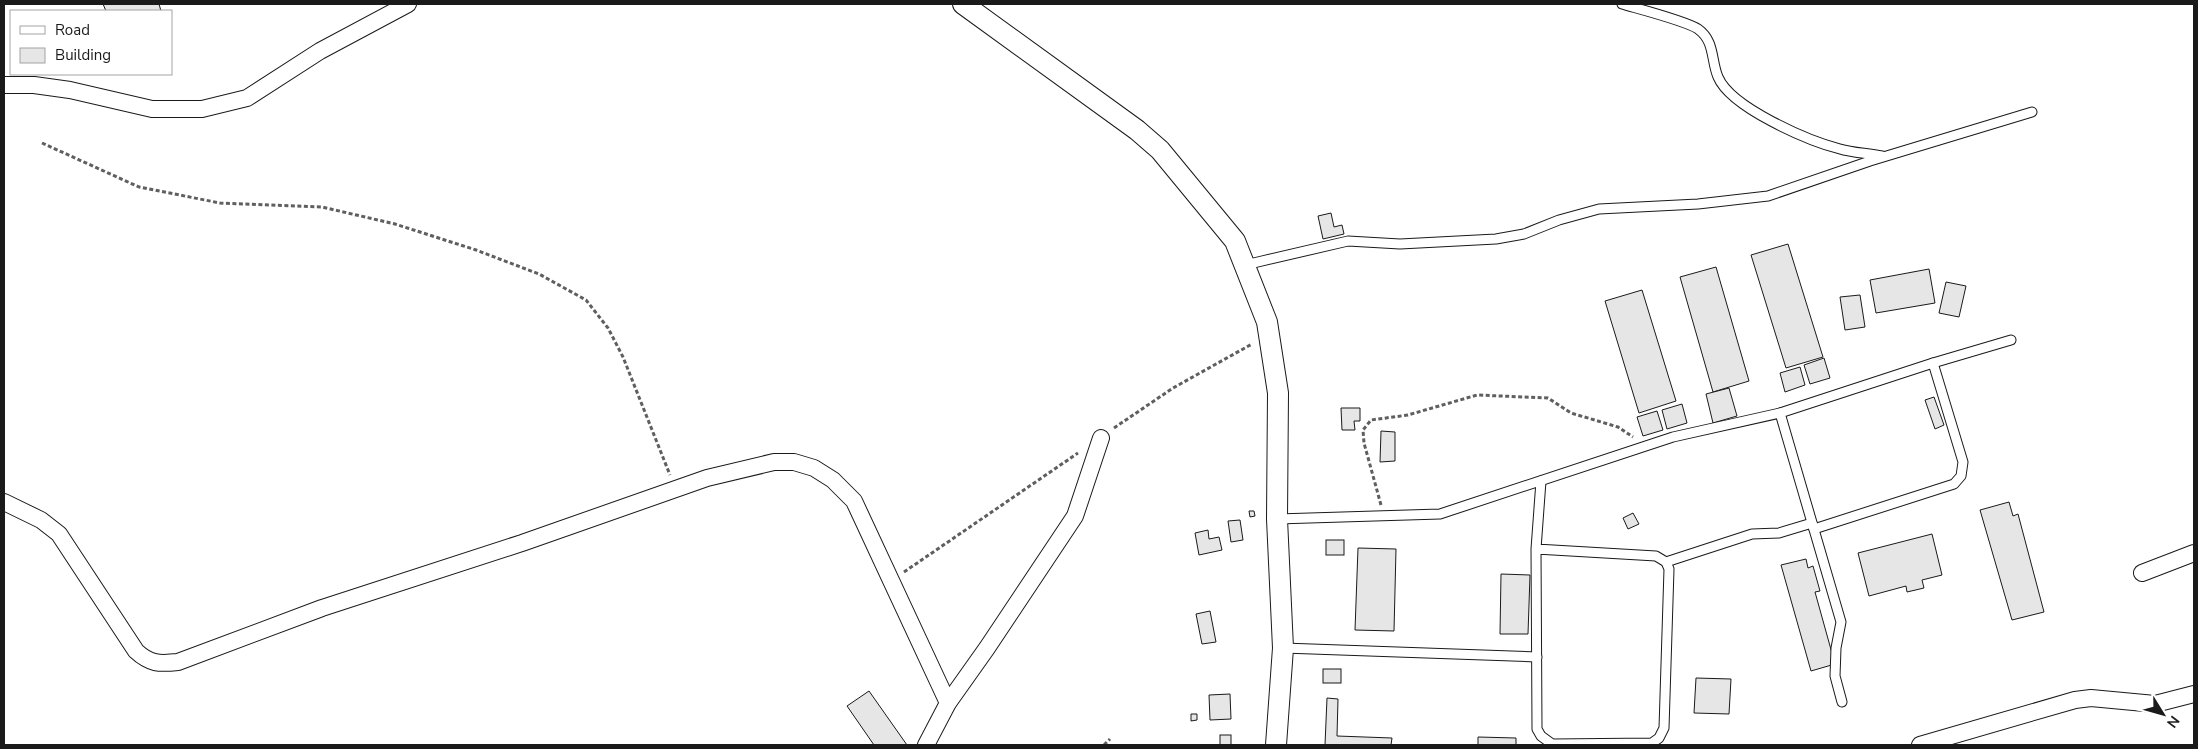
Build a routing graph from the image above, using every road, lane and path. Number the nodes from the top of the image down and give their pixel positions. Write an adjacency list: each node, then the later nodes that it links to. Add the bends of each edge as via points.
1 (408, 4): 4 (street, via 320,51 247,98 202,109 152,109 70,90)
2 (963, 4): 8 (street, via 1143,135 1173,165 1229,233)
3 (1622, 4): 7 (lane, via 1697,29 1707,39 1718,77 1746,107 1786,128 1840,149)
4 (4, 85)
5 (2032, 112): 7 (lane)
6 (42, 143): 15 (path, via 139,187 220,203 322,207 368,217 476,250 555,283 586,300 608,328 623,357)
7 (1884, 156): 8 (lane, via 1768,196 1698,204 1599,209 1524,234 1496,239 1400,244 1348,240)
8 (1245, 265): 18 (street, via 1268,322 1278,393)
9 (2011, 340): 10 (lane)
10 (1933, 363): 11 (lane); 19 (lane, via 1963,462 1961,476 1954,484)
11 (1780, 413): 13 (lane); 19 (lane)
12 (1101, 438): 28 (street, via 1075,516)
13 (1646, 446): 14 (lane); 17 (path, via 1618,427 1571,413 1548,398 1477,396 1408,415 1371,420 1363,430 1364,443)
14 (1541, 481): 17 (lane, via 1440,514); 20 (lane)
15 (676, 489): 16 (street, via 522,544 322,608 178,662 158,664 146,661 136,651 59,534 41,520); 28 (street, via 774,462 794,462 814,468 833,480 854,501)
16 (4, 502)
17 (1384, 516): 18 (lane)
18 (1277, 519): 24 (street)
19 (1813, 526): 22 (lane, via 1779,533 1752,534); 27 (lane, via 1841,622 1835,676)
20 (1536, 549): 22 (lane, via 1656,556); 25 (lane)
21 (2194, 553): 23 (street)
22 (1666, 562): 25 (lane, via 1669,568 1664,728 1659,738 1652,743 1552,744 1541,736 1538,729)
23 (2142, 573)
24 (1283, 648): 25 (lane); 32 (street)
25 (1537, 657)
26 (2194, 694): 33 (street, via 2155,704 2092,698 2074,700)
27 (1842, 702)
28 (948, 703): 30 (street)
29 (1110, 739): 31 (path)
30 (926, 745)
31 (1104, 745)
32 (1276, 745)
33 (1920, 745)

